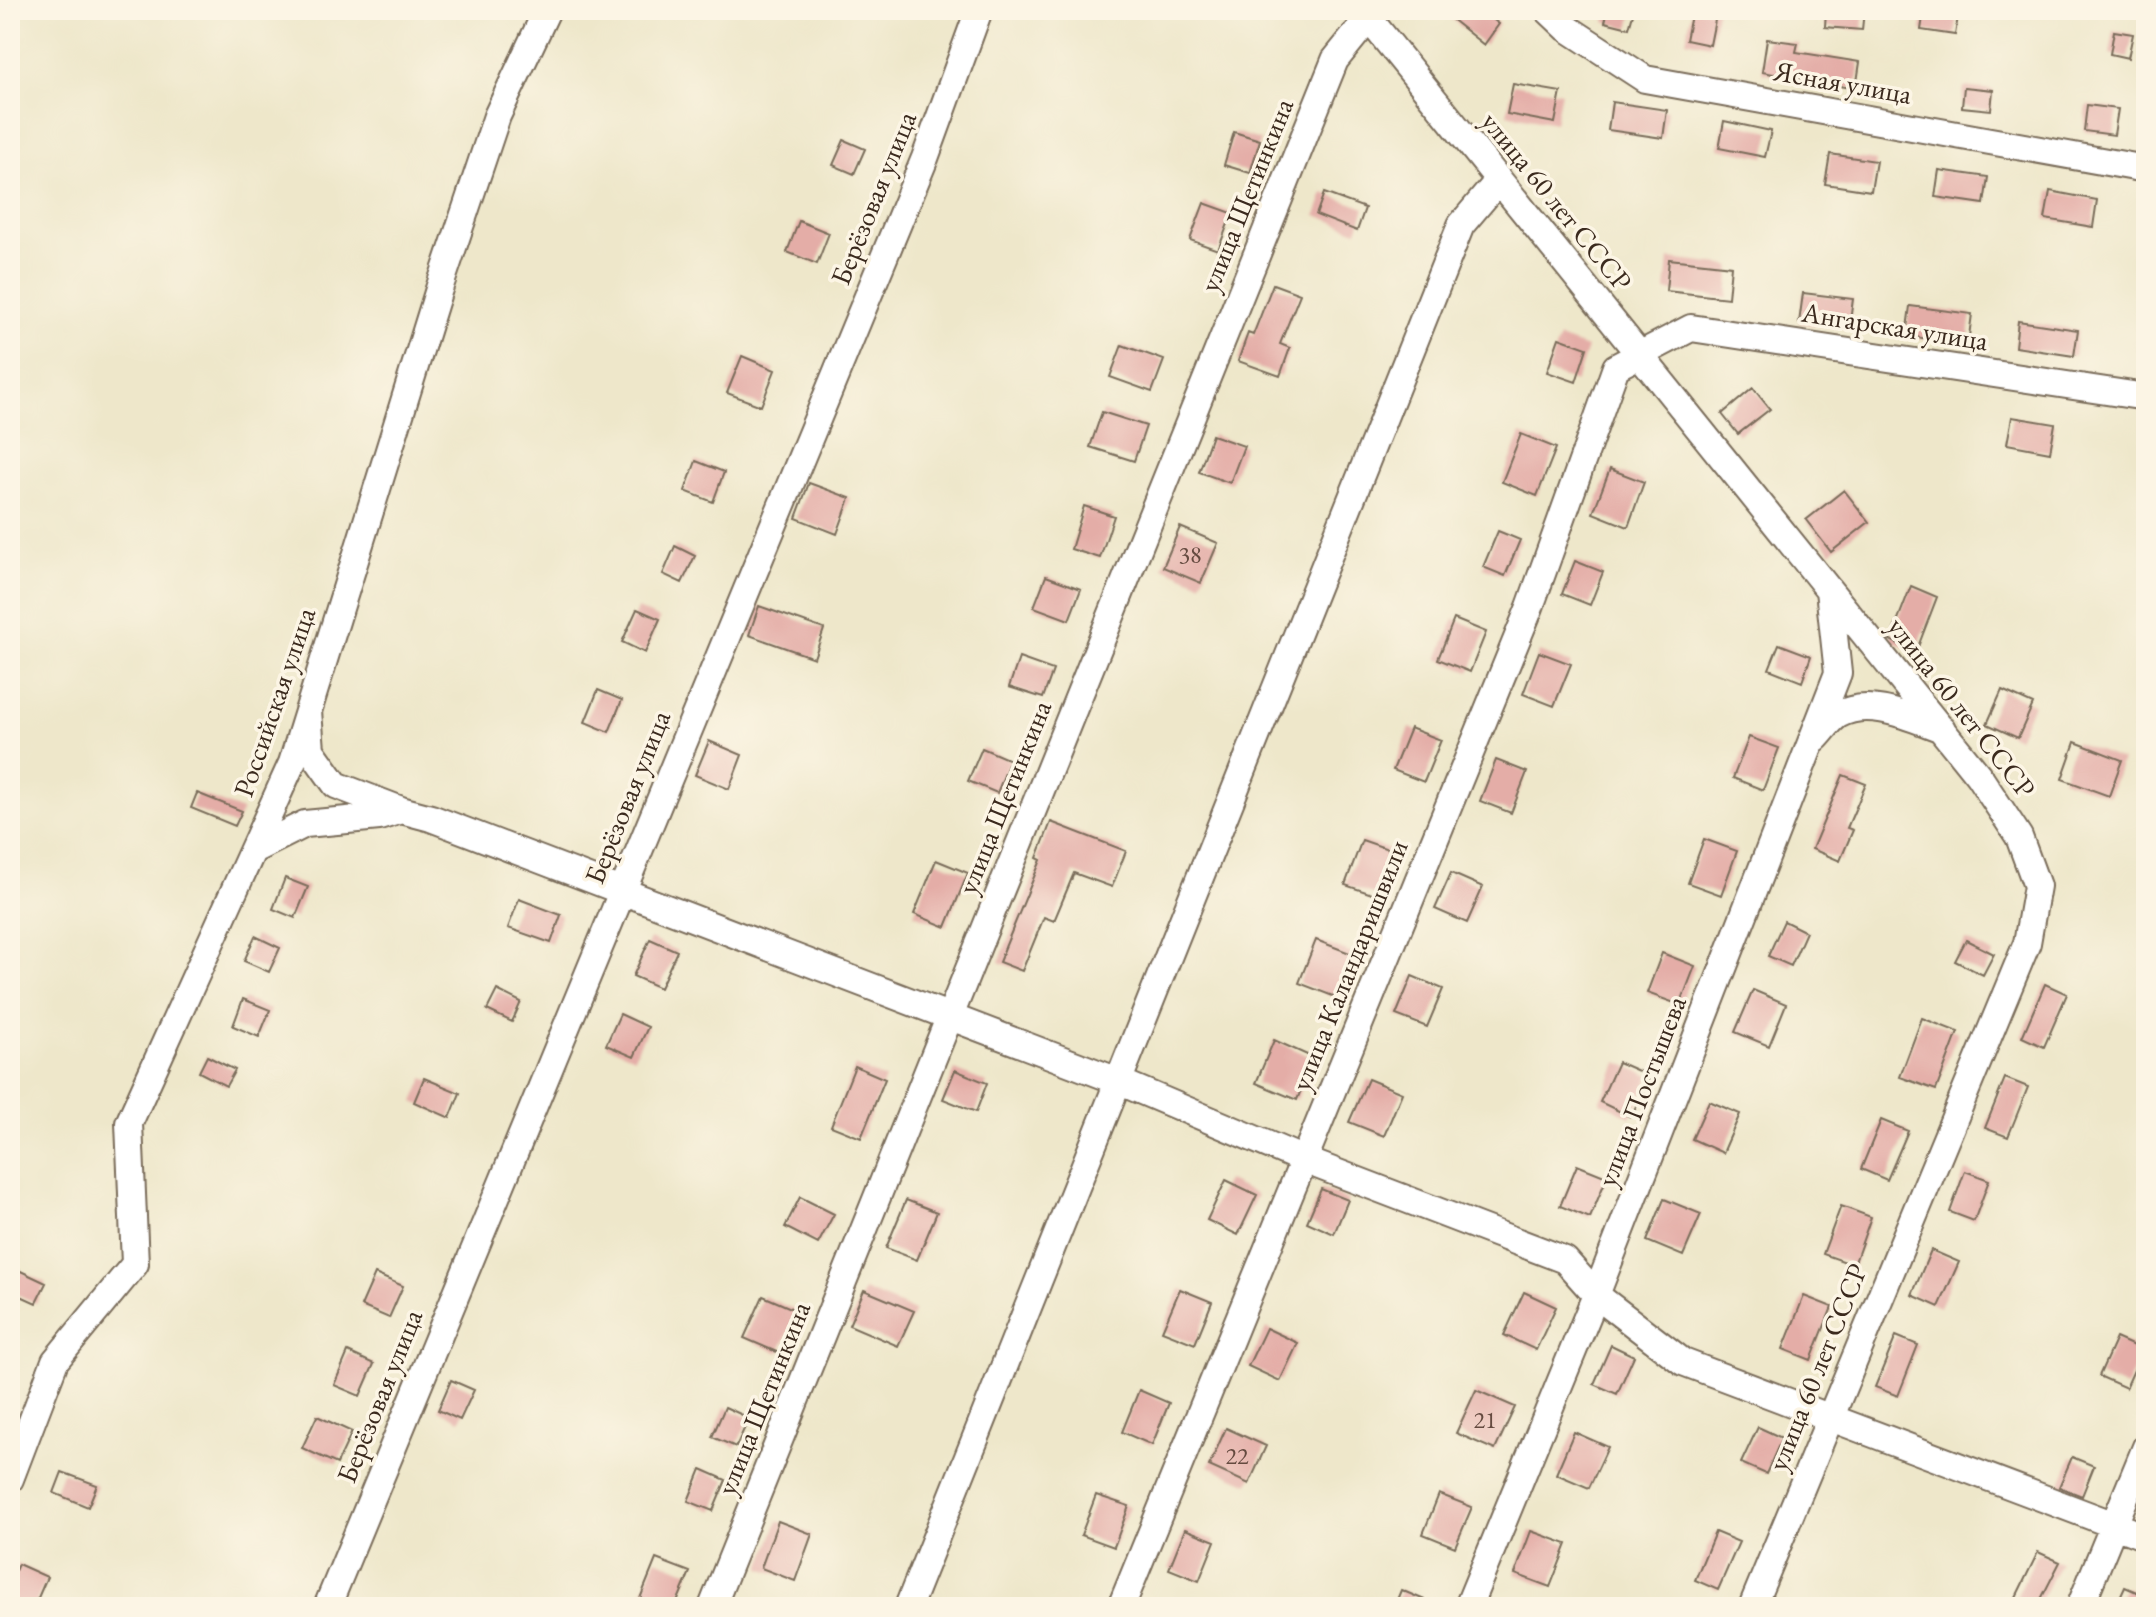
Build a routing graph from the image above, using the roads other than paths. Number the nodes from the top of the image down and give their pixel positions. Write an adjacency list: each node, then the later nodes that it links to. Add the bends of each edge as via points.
1 (547, 10): 10 (street, Российская улица, via 497,116)
2 (979, 10): 15 (street, Берёзовая улица, via 925,158)
3 (1548, 10): 5 (street, Ясная улица, via 1645,79)
4 (1365, 14): 6 (street, улица 60 лет СССР); 16 (street, улица Щетинкина, via 1335,60)
5 (2146, 169)
6 (1499, 180): 7 (street, улица 60 лет СССР); 17 (street, via 1461,225)
7 (1639, 353): 8 (street, Ангарская улица, via 1691,328); 9 (street, улица 60 лет СССР); 18 (street, улица Каландаришвили, via 1616,367 1530,607)
8 (2146, 397)
9 (1829, 590): 11 (street, улица 60 лет СССР); 12 (street, улица Постышева, via 1838,673)
10 (308, 711): 13 (street, via 311,750 336,785); 14 (street, Российская улица, via 292,763)
11 (1942, 729): 12 (street, via 1870,707 1838,715); 20 (street, улица 60 лет СССР, via 2019,837 2037,886 2027,943)
12 (1810, 744): 19 (street, улица Постышева)
13 (401, 810): 14 (street, via 305,824); 15 (street)
14 (253, 850): 22 (street, Российская улица, via 129,1123 135,1264 55,1361)
15 (623, 891): 16 (street); 25 (street, Берёзовая улица)
16 (950, 1018): 17 (street); 26 (street, улица Щетинкина)
17 (1118, 1081): 18 (street); 27 (street)
18 (1304, 1160): 19 (street, via 1565,1260); 28 (street, улица Каландаришвили)
19 (1596, 1295): 20 (street, via 1683,1362); 29 (street, улица Постышева)
20 (1830, 1420): 23 (street); 30 (street, улица 60 лет СССР)
21 (2146, 1447): 23 (street)
22 (10, 1479)
23 (2114, 1524): 24 (street); 31 (street)
24 (2146, 1537)
25 (327, 1607)
26 (712, 1607)
27 (908, 1607)
28 (1121, 1607)
29 (1468, 1607)
30 (1752, 1607)
31 (2080, 1607)

